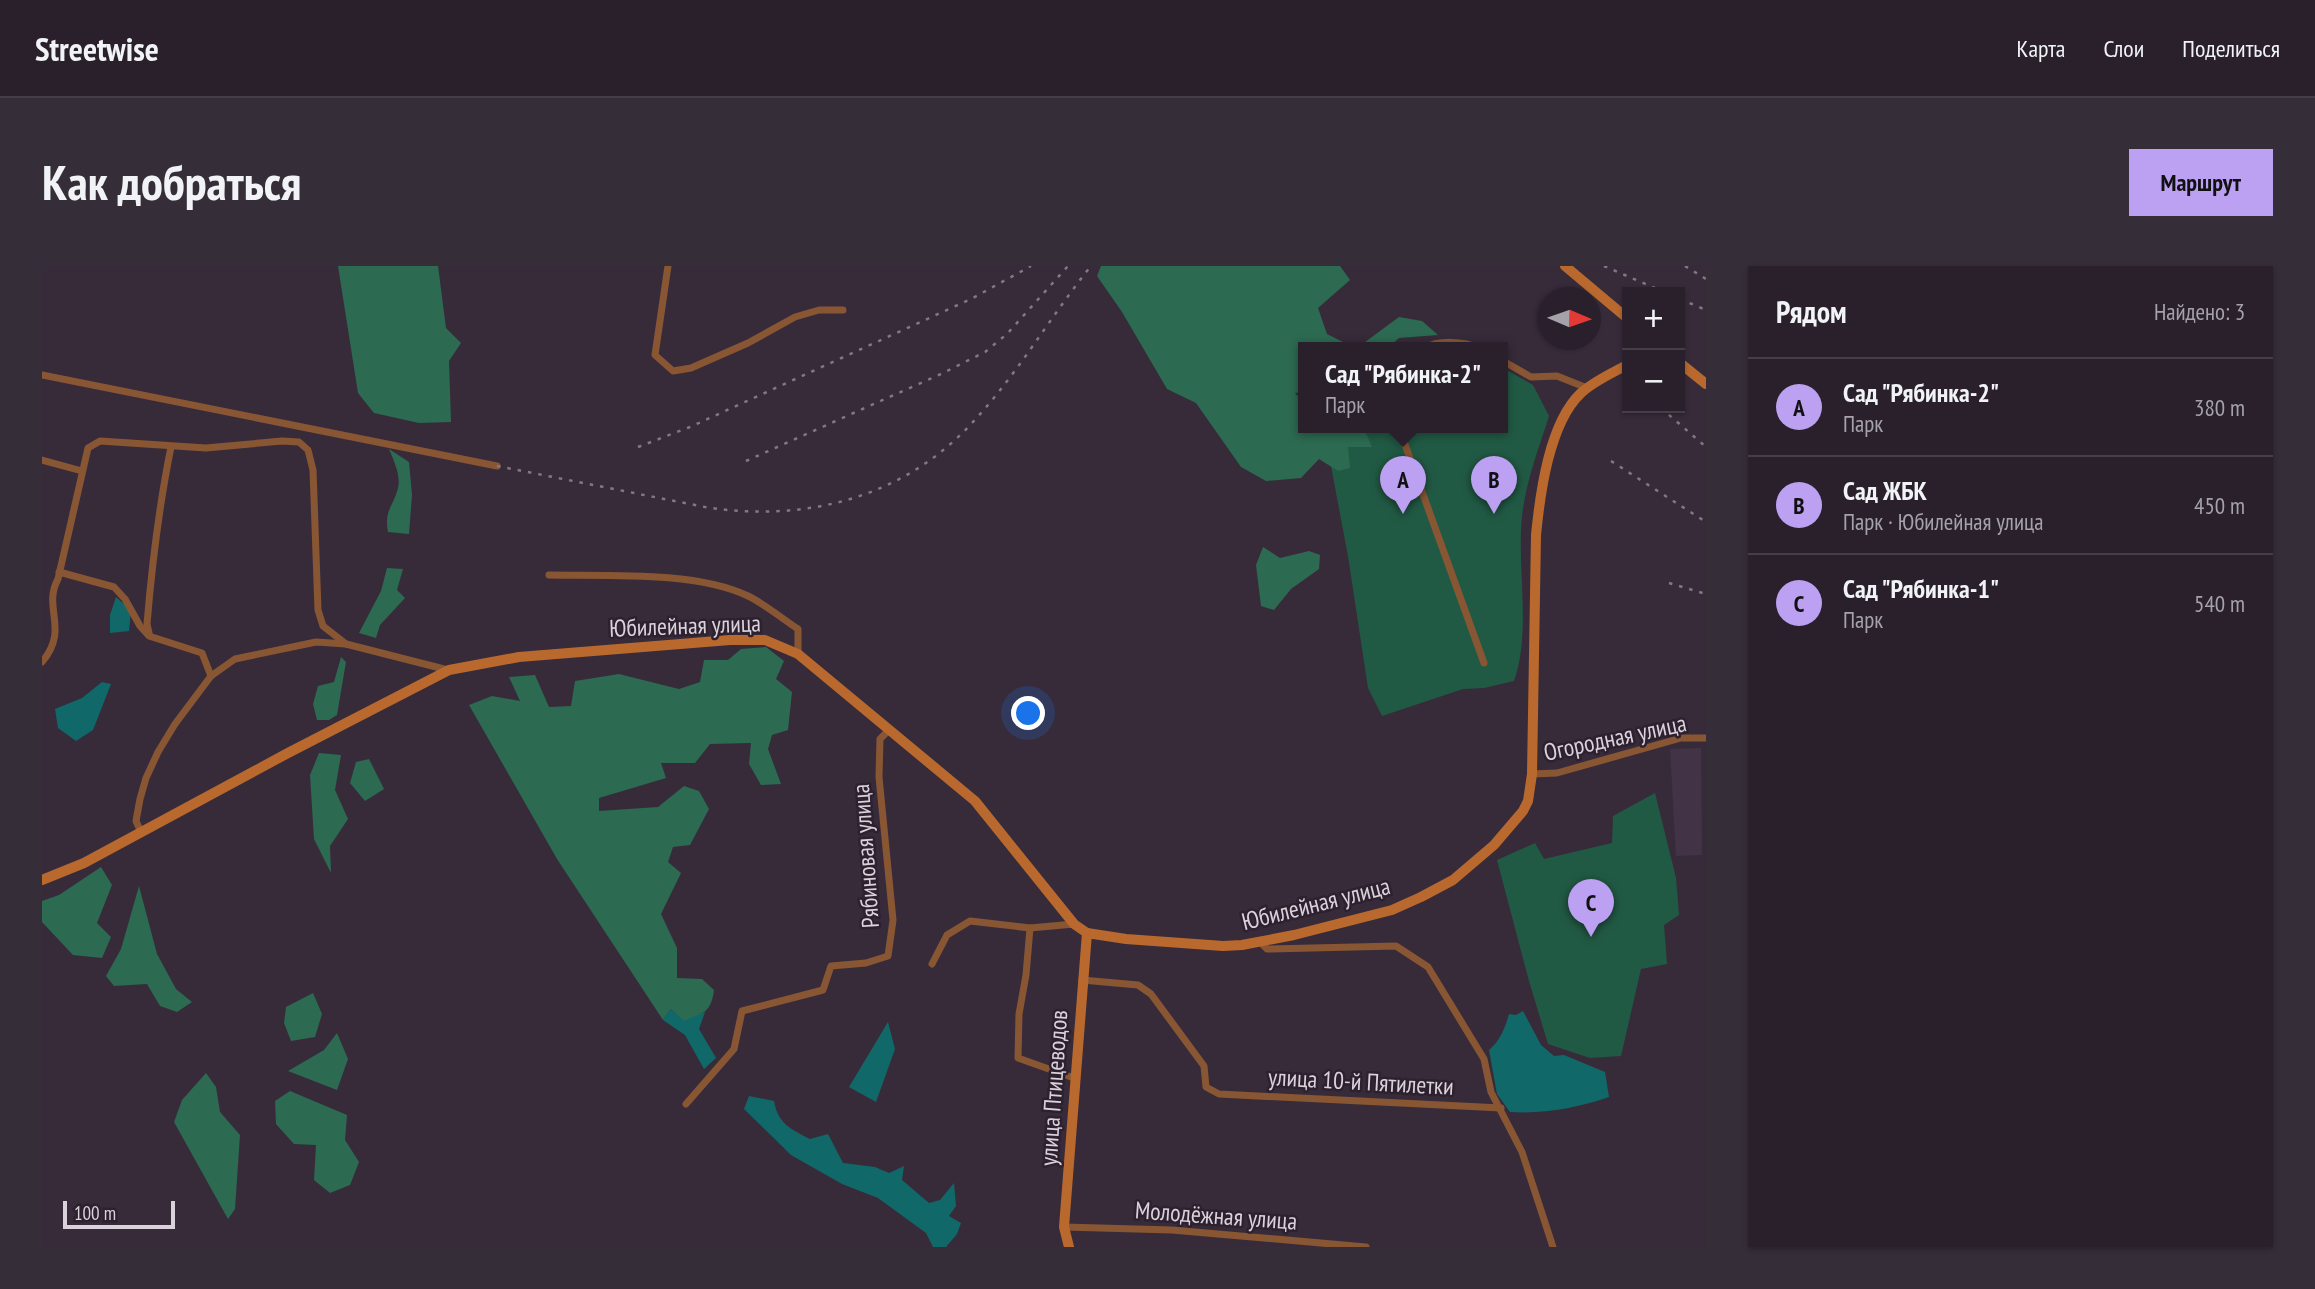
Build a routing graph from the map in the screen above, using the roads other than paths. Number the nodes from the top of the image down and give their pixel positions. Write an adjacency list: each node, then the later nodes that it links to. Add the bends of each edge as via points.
1 (668, 266): 3 (street, via 655,355 673,371 748,343 795,317)
2 (1565, 266): 4 (street)
3 (843, 310)
4 (1622, 314)
5 (1508, 364): 10 (street, via 1531,377 1557,376)
6 (1685, 366): 9 (street)
7 (1622, 368): 10 (street, Юбилейная улица)
8 (42, 375): 14 (street)
9 (1706, 384)
10 (1587, 388): 27 (street, Юбилейная улица, via 1572,403 1555,439 1539,510)
11 (1401, 433): 22 (street)
12 (171, 447): 15 (street, via 100,441 88,448); 18 (street, via 152,563); 19 (street, via 282,441 299,442 308,450 313,470 318,610 323,626)
13 (42, 460): 15 (street)
14 (497, 466)
15 (82, 471): 16 (street)
16 (59, 572): 18 (street, via 114,587); 21 (street, via 52,602 55,640)
17 (549, 575): 20 (street, via 716,584 748,596 798,629)
18 (149, 636): 24 (street, via 202,653)
19 (346, 644): 23 (street); 24 (street, via 316,642 235,659)
20 (798, 654): 23 (street, Юбилейная улица, via 765,640 730,640 519,657); 25 (street, Юбилейная улица)
21 (42, 662)
22 (1484, 663)
23 (449, 670): 28 (street, Юбилейная улица)
24 (211, 677): 28 (street, via 175,724 146,778 136,821)
25 (889, 730): 30 (street, Юбилейная улица, via 975,801); 37 (street, Рябиновая улица, via 880,739 879,777 893,920 888,956 831,966 823,990 742,1011 734,1049)
26 (1706, 738): 27 (street, Огородная улица, via 1681,738 1572,770)
27 (1532, 774): 33 (street, Юбилейная улица, via 1528,801 1516,821 1453,880 1392,910)
28 (141, 832): 29 (street, Юбилейная улица)
29 (42, 880)
30 (1074, 924): 31 (street); 32 (street, Юбилейная улица)
31 (1030, 928): 34 (street, via 970,921 947,935); 36 (street, via 1018,1014 1018,1058)
32 (1087, 933): 33 (street, Юбилейная улица, via 1223,946); 35 (street, улица Птицеводов)
33 (1260, 942): 38 (street, via 1267,949 1396,946 1428,967 1484,1059 1491,1092)
34 (932, 964)
35 (1082, 981): 36 (street, улица Птицеводов); 38 (street, улица 10-й Пятилетки, via 1138,985 1151,994 1204,1066 1206,1087 1219,1094)
36 (1074, 1078): 39 (street, улица Птицеводов)
37 (687, 1104)
38 (1501, 1108): 42 (street, via 1522,1152)
39 (1064, 1227): 40 (street, улица Птицеводов); 41 (street, Молодёжная улица, via 1172,1230)
40 (1069, 1247)
41 (1366, 1247)
42 (1553, 1247)

